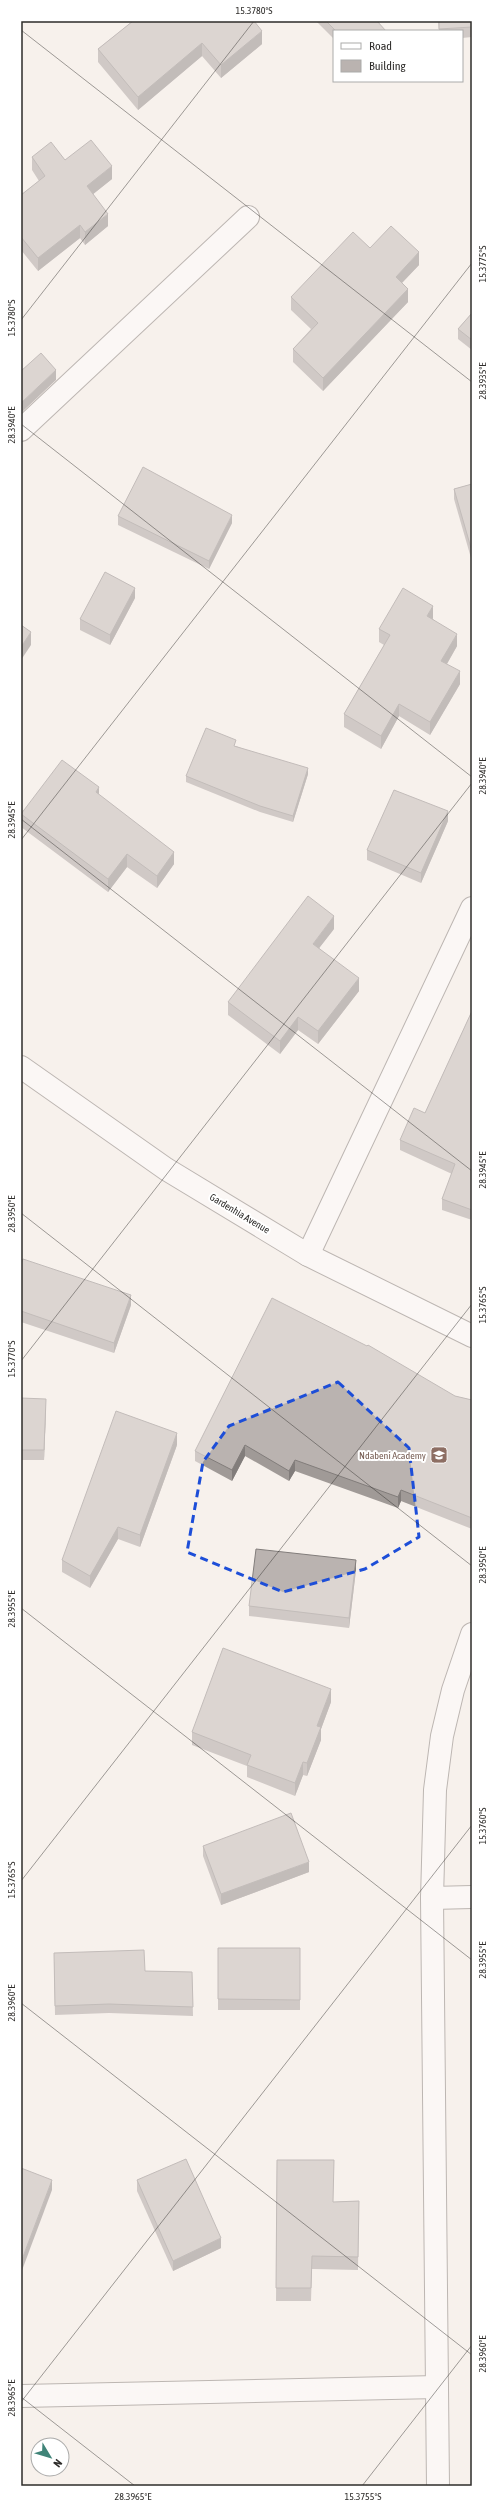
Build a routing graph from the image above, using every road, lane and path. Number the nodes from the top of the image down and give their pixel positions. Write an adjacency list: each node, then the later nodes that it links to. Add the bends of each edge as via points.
1 (248, 217): 2 (street)
2 (21, 430)
3 (472, 908): 5 (street)
4 (21, 1067): 5 (street, Gardenhia Avenue, via 166,1169)
5 (308, 1255): 6 (street, Gardenhia Avenue)
6 (472, 1336)
7 (472, 1634): 9 (street, via 452,1690 442,1736 435,1790)
8 (472, 1897): 9 (street)
9 (432, 1898): 10 (street)
10 (437, 2387): 11 (street); 12 (street)
11 (21, 2396)
12 (438, 2486)

